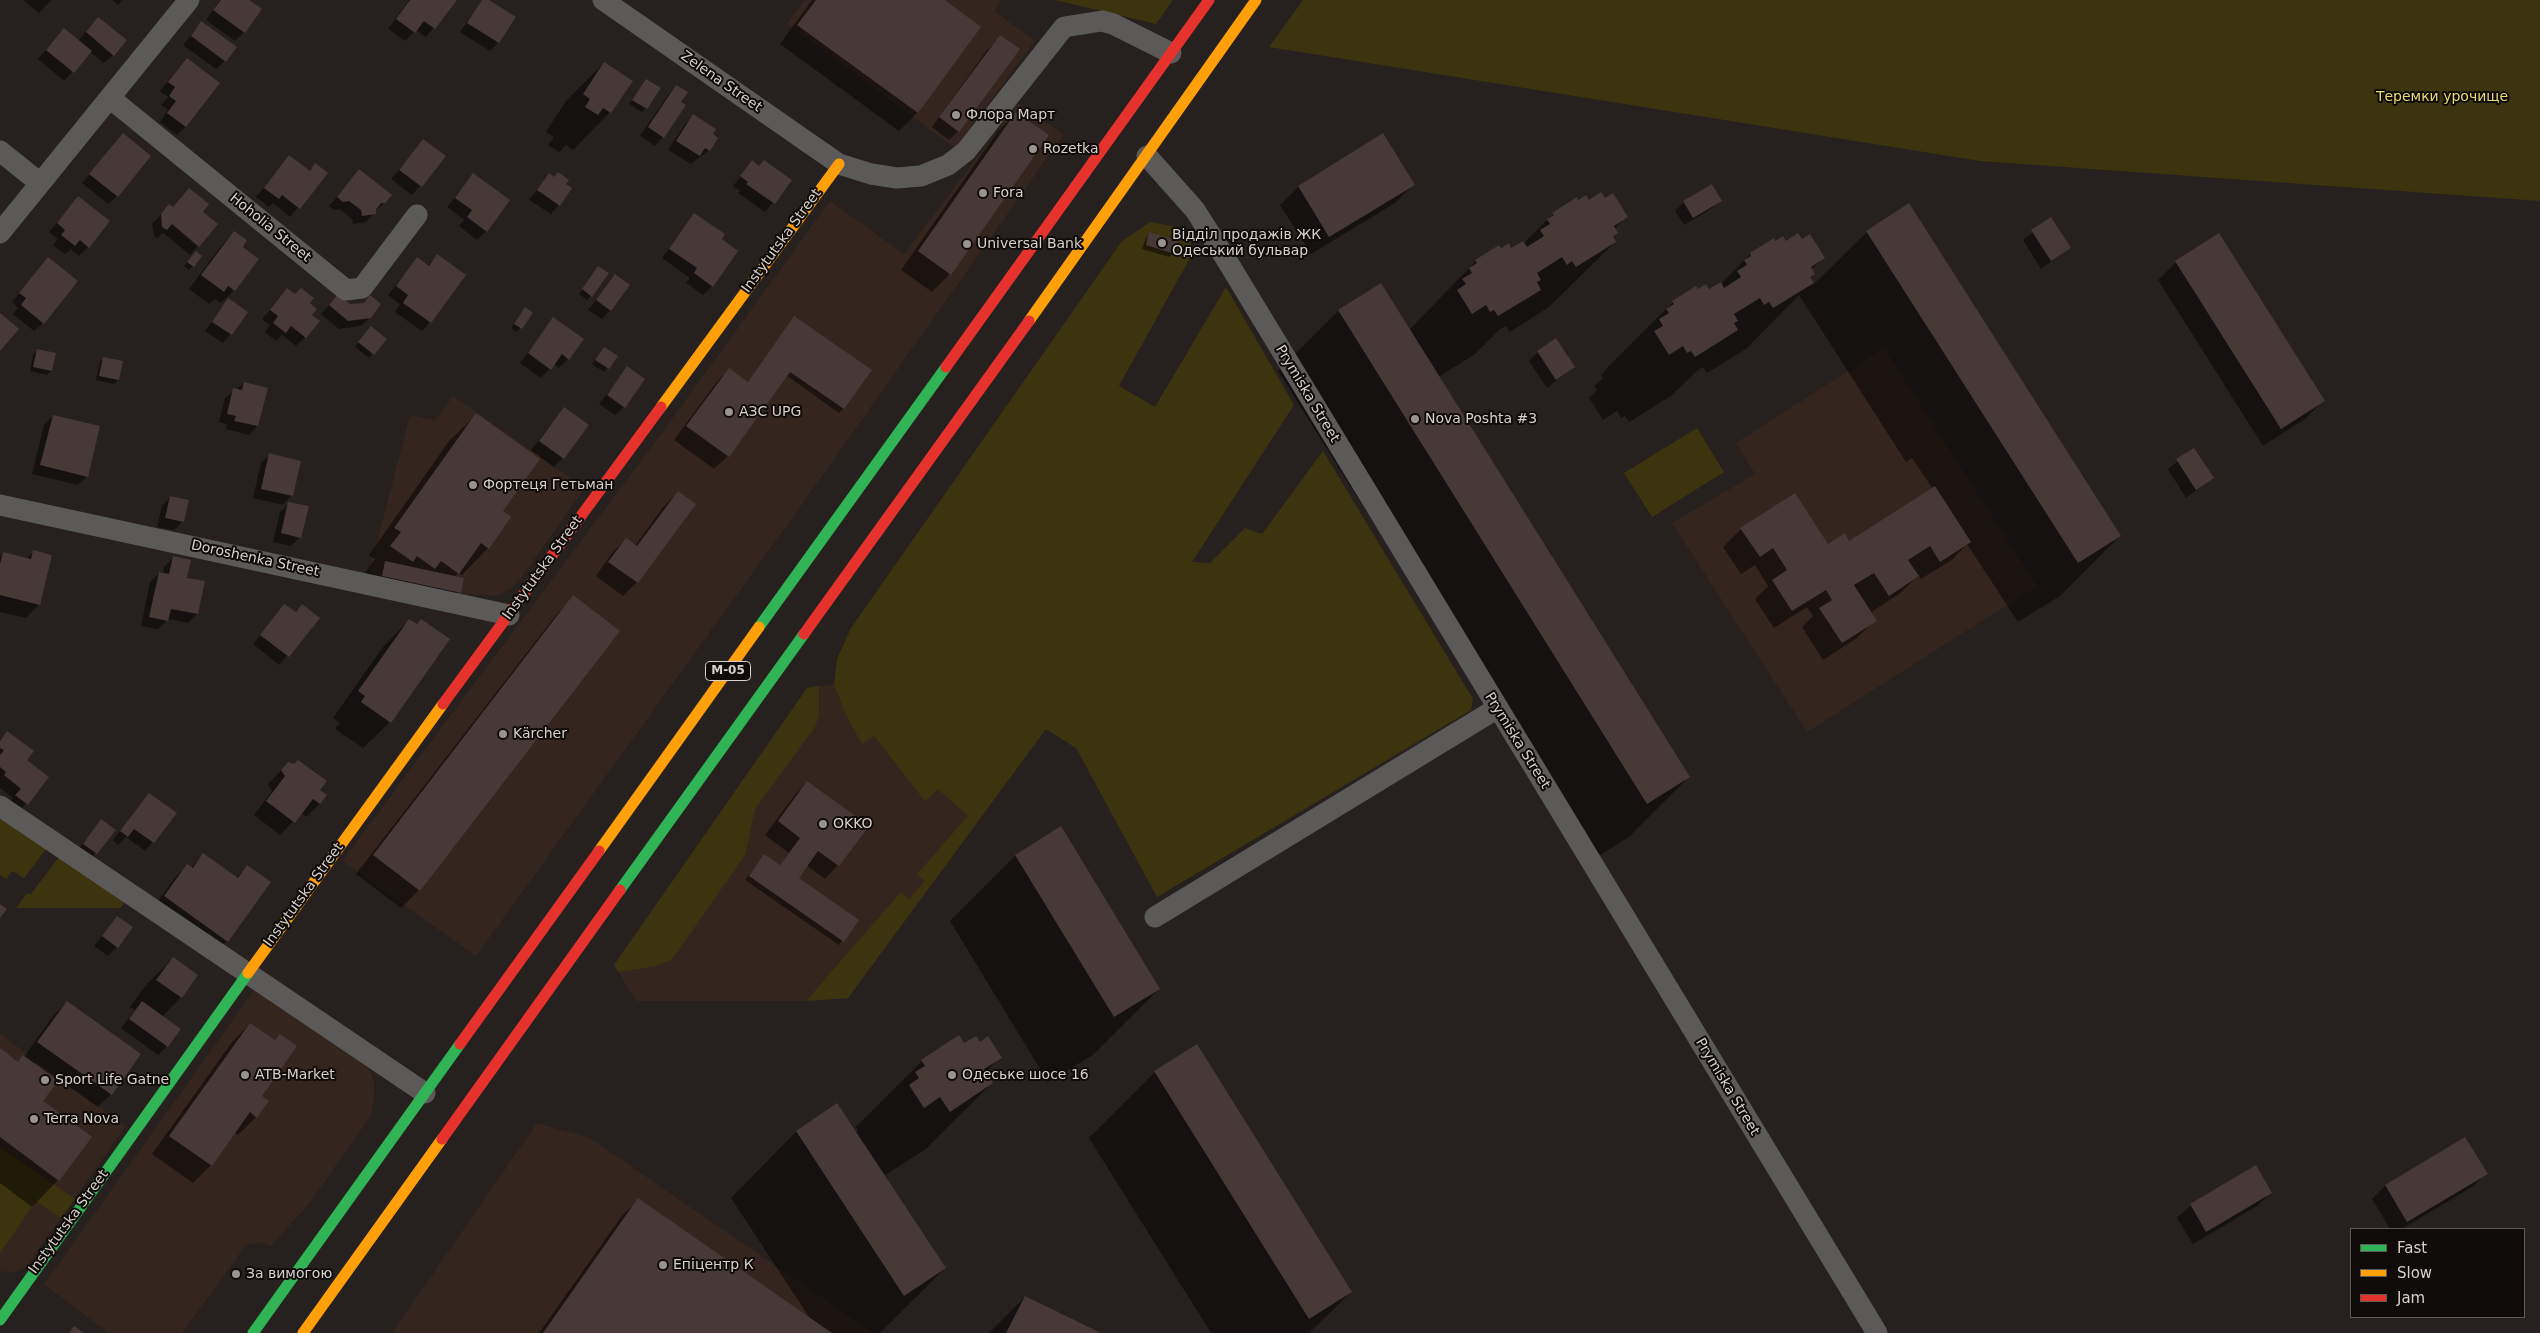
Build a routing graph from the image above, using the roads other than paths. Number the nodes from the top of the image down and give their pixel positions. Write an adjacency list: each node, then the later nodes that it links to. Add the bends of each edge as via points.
1 (189, 0): 6 (street)
2 (603, 0): 9 (street, Zelena Street)
3 (1256, 0): 8 (main road, М-05)
4 (1206, 4): 5 (main road, М-05)
5 (1171, 53): 9 (street, Zelena Street, via 1102,21 1064,27 966,151 948,165 922,176 897,178); 19 (main road, М-05)
6 (110, 98): 10 (street); 11 (street, Hoholia Street, via 346,290 362,288)
7 (0, 151): 10 (street)
8 (1147, 156): 15 (street, Prymiska Street, via 1201,219); 23 (main road, М-05)
9 (839, 164): 14 (main road, Instytutska Street)
10 (40, 184): 12 (street)
11 (417, 215)
12 (0, 233)
13 (0, 505): 14 (street, Doroshenka Street)
14 (509, 614): 18 (main road, Instytutska Street)
15 (1496, 709): 17 (street); 24 (street, Prymiska Street)
16 (0, 806): 18 (street)
17 (1155, 917)
18 (247, 972): 19 (street); 20 (main road, Instytutska Street)
19 (425, 1093): 22 (main road, М-05)
20 (7, 1295): 21 (main road, Instytutska Street)
21 (0, 1320)
22 (253, 1333)
23 (303, 1333)
24 (1877, 1333)

